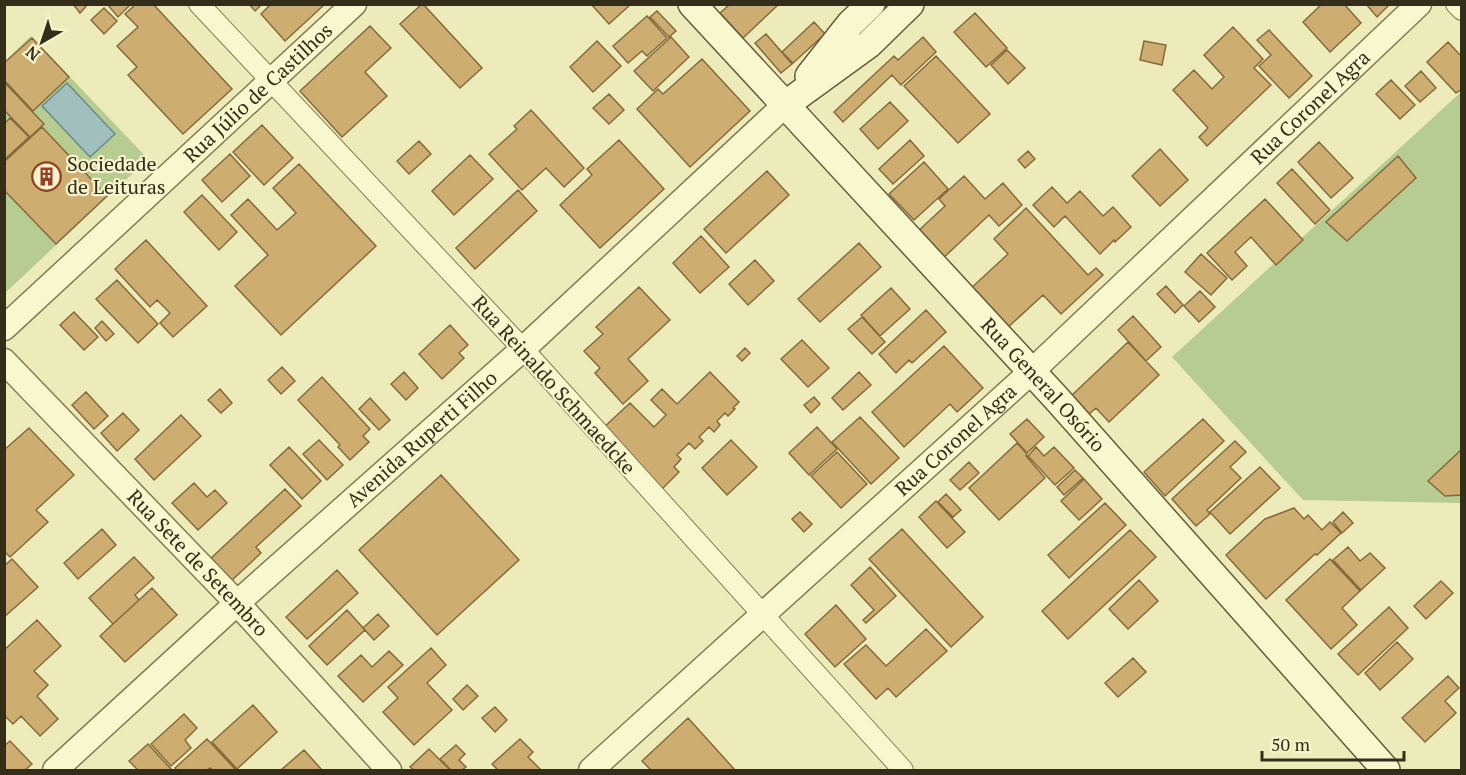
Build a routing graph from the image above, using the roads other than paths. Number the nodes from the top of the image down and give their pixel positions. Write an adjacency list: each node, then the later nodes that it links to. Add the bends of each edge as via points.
1 (200, 4): 9 (street, Rua Reinaldo Schmaedcke)
2 (354, 4): 9 (street, Rua Júlio de Castilhos)
3 (692, 4): 10 (main road, Rua General Osório)
4 (871, 4): 10 (main road, Avenida Ruperti Filho, via 850,24)
5 (910, 4): 10 (main road, Avenida Ruperti Filho, via 869,44)
6 (1419, 4): 14 (street, Rua Coronel Agra)
7 (1456, 4): 8 (street)
8 (1461, 10)
9 (271, 80): 11 (street, Rua Júlio de Castilhos); 12 (street, Rua Reinaldo Schmaedcke)
10 (785, 105): 12 (street, Avenida Ruperti Filho); 14 (main road, Rua General Osório)
11 (4, 328)
12 (523, 349): 15 (street, Avenida Ruperti Filho); 16 (street, Rua Reinaldo Schmaedcke)
13 (4, 361): 15 (street, Rua Sete de Setembro)
14 (1031, 372): 16 (street, Rua Coronel Agra); 21 (main road, Rua General Osório)
15 (237, 603): 17 (street, Avenida Ruperti Filho); 18 (street, Rua Sete de Setembro)
16 (762, 615): 19 (street, Rua Coronel Agra); 20 (street, Rua Reinaldo Schmaedcke)
17 (55, 771)
18 (388, 771)
19 (591, 771)
20 (903, 771)
21 (1386, 771)

